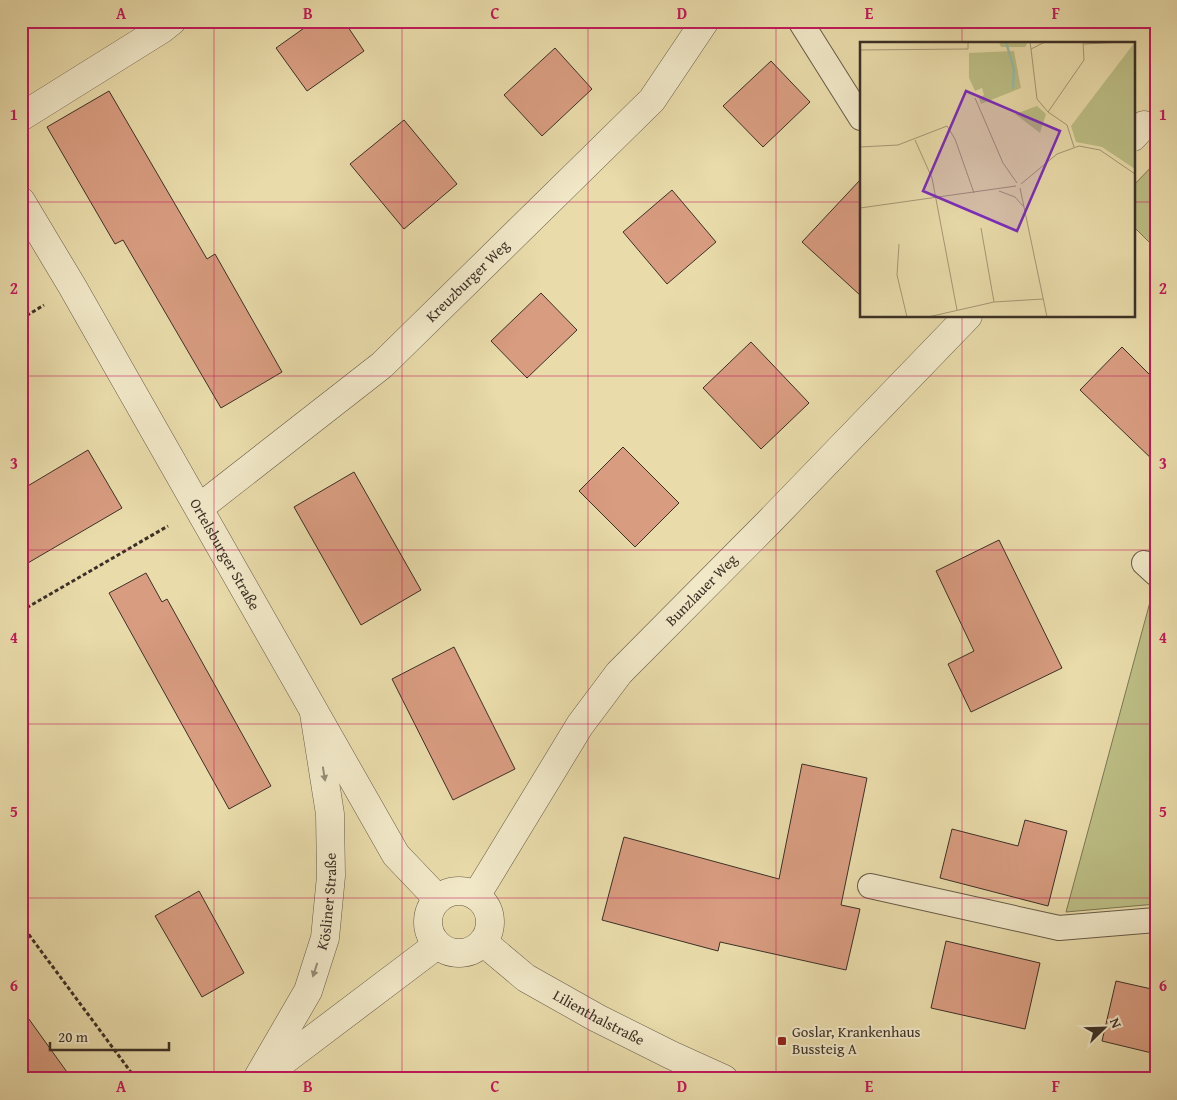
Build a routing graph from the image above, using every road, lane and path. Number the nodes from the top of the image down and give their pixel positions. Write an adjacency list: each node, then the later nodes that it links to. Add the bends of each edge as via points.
1 (172, 21): 5 (street)
2 (704, 21): 8 (street, Kreuzburger Weg, via 652,100 382,365)
3 (800, 21): 4 (lane)
4 (860, 116)
5 (21, 117)
6 (21, 200): 8 (street, Ortelsburger Straße)
7 (966, 318): 12 (street, Bunzlauer Weg, via 619,673 580,725)
8 (199, 508): 9 (path); 10 (street, Ortelsburger Straße)
9 (21, 611)
10 (314, 709): 13 (street, Ortelsburger Straße, via 396,855); 19 (street, Kösliner Straße, one-way to 19, via 330,814 331,876 325,938 308,991)
11 (870, 886): 14 (lane, via 1059,928)
12 (476, 896): 13 (street, via 457,891); 16 (street, via 483,902 490,921)
13 (438, 899): 17 (street, via 432,905 428,926)
14 (1156, 920)
15 (21, 924): 18 (path)
16 (483, 942): 17 (street, via 468,952 457,953); 20 (street, Lilienthalstraße, via 526,978 597,1018)
17 (437, 945): 19 (street, Kösliner Straße)
18 (136, 1079)
19 (259, 1079)
20 (724, 1079)

